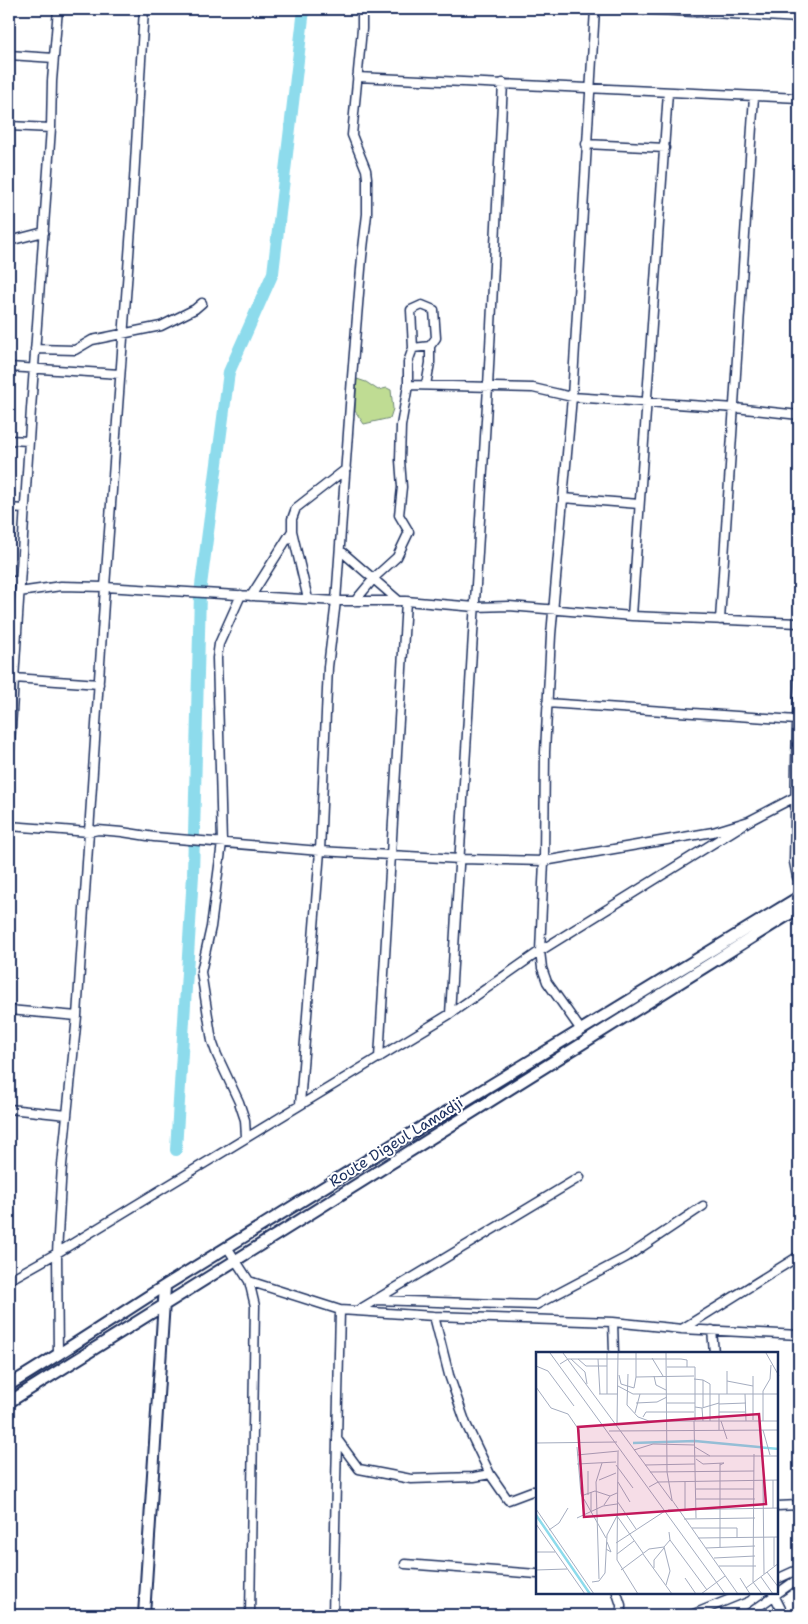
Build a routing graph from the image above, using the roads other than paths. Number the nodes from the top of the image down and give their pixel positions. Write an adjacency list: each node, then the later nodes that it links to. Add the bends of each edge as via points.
1 (58, 9): 8 (street)
2 (144, 9): 22 (street)
3 (362, 9): 9 (street)
4 (595, 9): 11 (street)
5 (641, 9): 6 (street)
6 (799, 18)
7 (9, 55): 8 (street)
8 (54, 58): 16 (street)
9 (357, 77): 10 (street); 38 (street, via 352,134 368,178 368,214)
10 (503, 83): 11 (street); 31 (street)
11 (589, 89): 12 (street); 17 (street)
12 (668, 92): 13 (street); 18 (street)
13 (754, 96): 14 (street); 34 (street)
14 (799, 98)
15 (9, 126): 16 (street)
16 (51, 128): 19 (street)
17 (586, 144): 18 (street); 32 (street)
18 (665, 148): 33 (street)
19 (44, 232): 20 (street); 25 (street)
20 (9, 241)
21 (202, 303): 22 (street, via 161,326)
22 (123, 334): 25 (street, via 92,340 75,350); 28 (street)
23 (430, 346): 24 (street); 24 (street, via 436,338 434,310 422,305 411,310); 30 (street)
24 (413, 348): 29 (street, via 408,362)
25 (35, 349): 27 (street)
26 (9, 366): 27 (street)
27 (34, 368): 28 (street); 37 (street)
28 (120, 374): 48 (street)
29 (408, 385): 30 (street); 45 (street, via 401,426 399,515 409,532 397,557)
30 (426, 385): 31 (street)
31 (488, 387): 32 (street, via 533,388); 56 (street)
32 (572, 397): 33 (street); 39 (street)
33 (648, 402): 34 (street); 40 (street)
34 (734, 408): 35 (street); 59 (street)
35 (799, 415)
36 (9, 440): 37 (street)
37 (29, 441): 42 (street)
38 (346, 469): 43 (street, via 296,508); 44 (street)
39 (563, 498): 40 (street); 57 (street)
40 (639, 504): 58 (street)
41 (9, 508): 42 (street)
42 (24, 509): 47 (street)
43 (292, 531): 51 (street); 52 (street)
44 (340, 550): 45 (street); 53 (street)
45 (374, 579): 54 (street); 55 (street)
46 (9, 580): 47 (street)
47 (20, 581): 49 (street)
48 (105, 587): 49 (street, via 61,586); 50 (street); 63 (street)
49 (19, 592): 62 (street)
50 (241, 596): 51 (street); 71 (street, via 219,644 217,658)
51 (251, 596): 52 (street)
52 (308, 600): 53 (street)
53 (336, 601): 54 (street); 72 (street, via 328,676)
54 (355, 601): 55 (street)
55 (402, 601): 56 (street); 73 (street)
56 (475, 607): 57 (street); 74 (street)
57 (553, 609): 58 (street); 64 (street)
58 (632, 616): 59 (street)
59 (720, 620): 60 (street)
60 (799, 623)
61 (799, 677): 65 (street)
62 (14, 678): 63 (street); 66 (street)
63 (99, 684): 70 (street)
64 (547, 703): 65 (street); 75 (street)
65 (797, 720): 67 (street)
66 (9, 760)
67 (797, 796): 68 (street); 76 (street, via 794,862)
68 (749, 821): 75 (street, via 713,832); 79 (street)
69 (9, 826): 70 (street)
70 (89, 832): 71 (street, via 98,830); 82 (street)
71 (222, 843): 72 (street); 88 (street, via 211,927 201,972 212,1041 239,1102)
72 (320, 851): 73 (street); 85 (street)
73 (391, 855): 74 (street); 84 (street)
74 (460, 859): 75 (street); 81 (street)
75 (544, 861): 79 (street)
76 (797, 877)
77 (799, 897): 83 (main road, Route Digeul Lamadji)
78 (799, 908): 94 (main road, Route Digeul Lamadji)
79 (540, 951): 81 (street); 83 (street, via 547,982)
80 (9, 1010): 82 (street)
81 (450, 1014): 84 (street)
82 (77, 1016): 87 (street)
83 (581, 1030): 91 (main road, Route Digeul Lamadji)
84 (379, 1058): 85 (street)
85 (300, 1104): 88 (street)
86 (9, 1108): 87 (street)
87 (67, 1115): 92 (street)
88 (246, 1137): 92 (street)
89 (580, 1177): 98 (street)
90 (703, 1206): 98 (street, via 627,1256 536,1305)
91 (227, 1247): 94 (street); 97 (main road, Route Digeul Lamadji)
92 (57, 1253): 95 (street); 109 (street)
93 (799, 1256): 104 (street)
94 (235, 1260): 96 (street); 99 (main road, Route Digeul Lamadji)
95 (9, 1279)
96 (249, 1281): 100 (street); 127 (street, via 255,1306)
97 (165, 1286): 99 (main road); 109 (main road, Route Digeul Lamadji)
98 (376, 1300): 101 (street)
99 (163, 1305): 111 (main road, Route Digeul Lamadji); 126 (main road)
100 (340, 1310): 101 (street); 112 (street)
101 (357, 1310): 102 (street)
102 (434, 1316): 103 (street); 113 (street, via 466,1424)
103 (613, 1322): 104 (street); 107 (street)
104 (682, 1330): 105 (street)
105 (712, 1330): 106 (street); 108 (street)
106 (799, 1335)
107 (614, 1352)
108 (714, 1352)
109 (58, 1355): 110 (main road, Route Digeul Lamadji)
110 (9, 1385)
111 (9, 1402)
112 (337, 1439): 113 (street, via 359,1469 411,1479 474,1478); 128 (street)
113 (490, 1474): 114 (street, via 508,1500)
114 (536, 1491)
115 (799, 1505): 116 (street)
116 (778, 1506)
117 (405, 1564): 119 (street)
118 (799, 1569): 121 (street)
119 (536, 1574)
120 (799, 1578): 122 (street)
121 (778, 1579)
122 (778, 1592)
123 (617, 1594): 129 (street)
124 (743, 1594): 130 (street)
125 (774, 1595): 131 (street); 132 (street)
126 (144, 1615)
127 (250, 1615)
128 (333, 1615)
129 (621, 1615)
130 (691, 1615)
131 (747, 1615)
132 (784, 1615)

